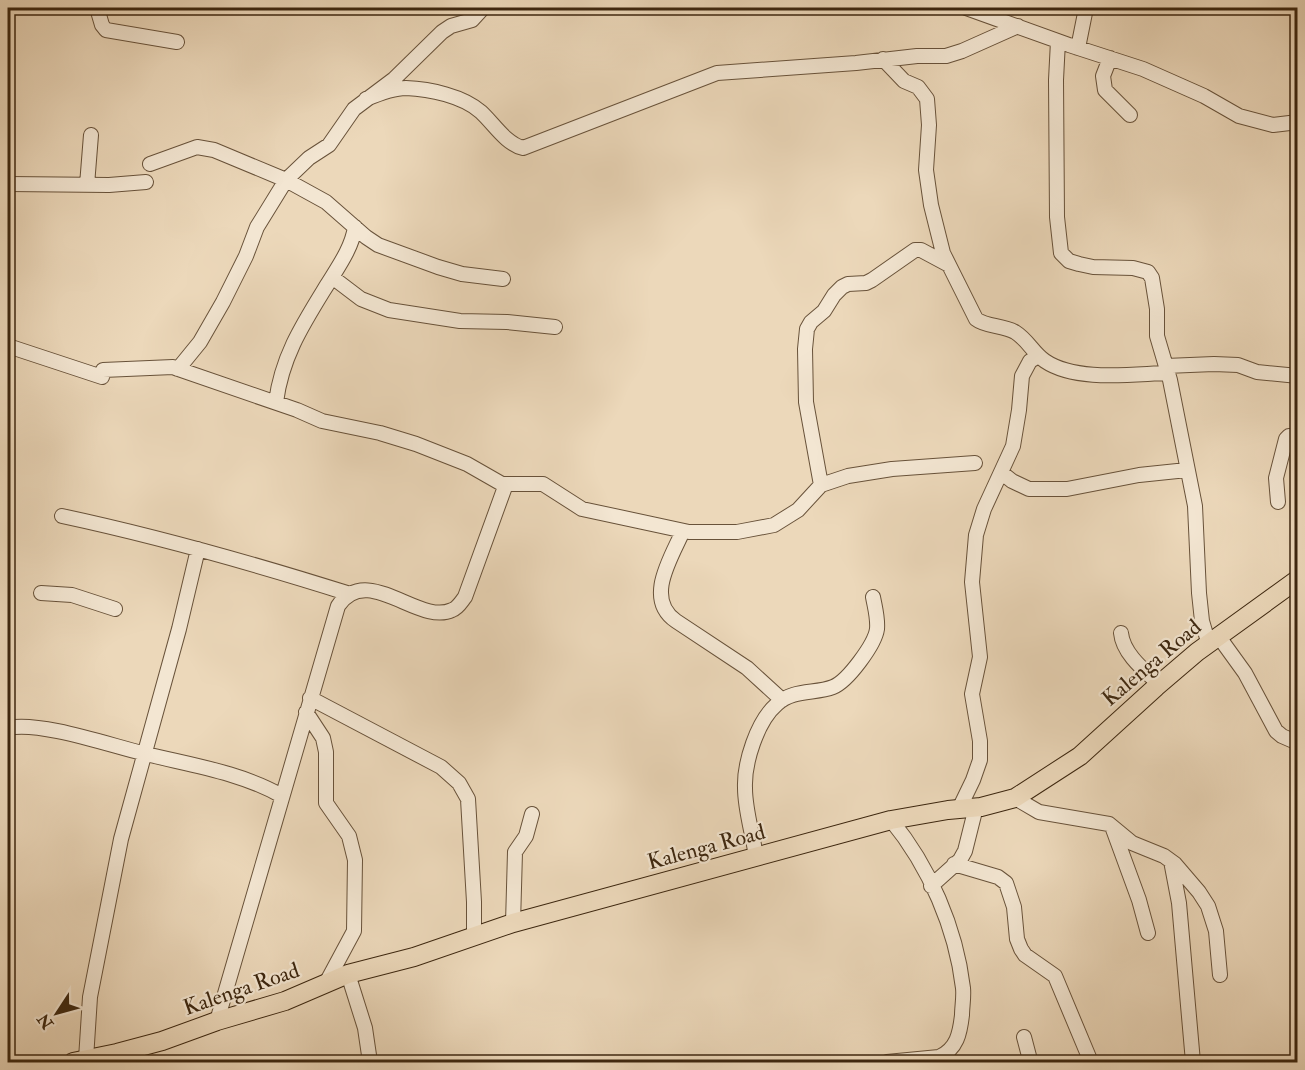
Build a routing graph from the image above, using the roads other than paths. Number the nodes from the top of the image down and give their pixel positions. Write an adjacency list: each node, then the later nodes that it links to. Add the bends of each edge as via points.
1 (97, 8): 7 (street, via 106,30)
2 (483, 8): 11 (street, via 470,21 442,32 394,79)
3 (966, 8): 5 (street)
4 (1086, 8): 8 (street)
5 (1018, 26): 6 (street); 10 (street, via 946,56)
6 (1058, 41): 8 (street); 28 (street, via 1057,218 1062,253 1079,264 1148,272 1157,309 1157,336)
7 (177, 42)
8 (1078, 48): 9 (street)
9 (1110, 58): 12 (street, via 1103,76 1105,90); 13 (street, via 1204,96 1239,116 1273,125)
10 (883, 59): 11 (street, via 717,73 524,148 509,140 479,110 460,100 405,88); 21 (street, via 927,99 926,170 931,205)
11 (366, 99): 16 (street, via 354,109 329,145)
12 (1130, 115)
13 (1298, 122)
14 (91, 135): 19 (street)
15 (150, 164): 16 (street, via 197,147 214,150)
16 (286, 180): 20 (street, via 326,202); 27 (street, via 257,227 223,302 200,342)
17 (146, 182): 19 (street)
18 (8, 184): 19 (street)
19 (87, 184)
20 (356, 227): 22 (street); 23 (street, via 378,244 438,267)
21 (949, 265): 26 (street, via 976,319 1013,331); 36 (street, via 915,250 872,280 842,287 808,326 806,402)
22 (332, 277): 24 (street, via 361,299 389,310 460,321); 30 (street, via 283,365)
23 (503, 279)
24 (555, 327)
25 (8, 346): 27 (street, via 102,373)
26 (1039, 356): 28 (street, via 1058,368 1079,373); 34 (street, via 1027,365 1022,376 1013,446)
27 (178, 369): 30 (street)
28 (1167, 370): 29 (street, via 1238,365 1257,372); 33 (street)
29 (1298, 376)
30 (276, 402): 35 (street, via 322,421 416,444)
31 (1298, 437): 37 (street, via 1286,439 1276,478)
32 (975, 463): 36 (street, via 892,469)
33 (1187, 470): 34 (street, via 1067,489 1029,489); 47 (street, via 1195,506 1202,621)
34 (1002, 474): 56 (street, via 984,508 974,551 972,582 981,647 972,694 980,760)
35 (506, 484): 39 (street, via 543,484 582,509); 43 (street, via 465,597 456,608 431,612 384,593)
36 (821, 485): 39 (street, via 798,510 774,525 737,532)
37 (1278, 502)
38 (62, 516): 40 (street)
39 (683, 531): 49 (street, via 660,585 663,608 668,616 747,668)
40 (198, 549): 43 (street); 53 (street)
41 (1298, 579): 47 (main road, Kalenga Road)
42 (41, 593): 45 (street, via 72,595)
43 (350, 594): 50 (street, via 338,606)
44 (873, 597): 49 (street, via 877,619 873,642 843,681)
45 (115, 609)
46 (1121, 633): 48 (street, via 1128,651)
47 (1214, 641): 48 (main road, Kalenga Road); 52 (street, via 1245,673 1276,731)
48 (1159, 684): 55 (main road, Kalenga Road, via 1080,756)
49 (782, 700): 60 (street, via 769,712 756,736 744,787)
50 (308, 705): 54 (street); 66 (street, via 441,767 459,783 468,799); 69 (street, via 326,752 326,803 349,836 355,860 354,931)
51 (8, 728): 53 (street, via 33,727)
52 (1298, 743)
53 (143, 753): 54 (street, via 238,777); 73 (street, via 96,960)
54 (282, 796): 70 (street)
55 (1016, 798): 56 (main road, Kalenga Road); 59 (street, via 1039,812)
56 (967, 808): 58 (main road, Kalenga Road); 62 (street, via 965,851)
57 (532, 814): 64 (street, via 526,836 515,852)
58 (891, 820): 60 (main road, Kalenga Road); 63 (street, via 906,838)
59 (1111, 825): 61 (street, via 1132,843); 65 (street)
60 (756, 857): 64 (main road, Kalenga Road)
61 (1171, 861): 68 (street, via 1208,906 1216,931); 78 (street, via 1179,903)
62 (954, 864): 63 (street); 77 (street, via 1006,882 1021,949 1055,976)
63 (931, 886): 75 (street, via 955,944 964,990 960,1030 954,1046 939,1058)
64 (513, 923): 66 (main road, Kalenga Road)
65 (1148, 933)
66 (474, 935): 67 (main road, Kalenga Road, via 414,957)
67 (348, 974): 69 (main road, Kalenga Road); 74 (street, via 365,1028)
68 (1220, 975)
69 (325, 985): 70 (main road, Kalenga Road)
70 (217, 1021): 72 (main road, Kalenga Road)
71 (1024, 1037): 76 (street)
72 (118, 1058): 73 (main road, Kalenga Road)
73 (80, 1061)
74 (370, 1062)
75 (886, 1062)
76 (1027, 1062)
77 (1090, 1062)
78 (1193, 1062)

